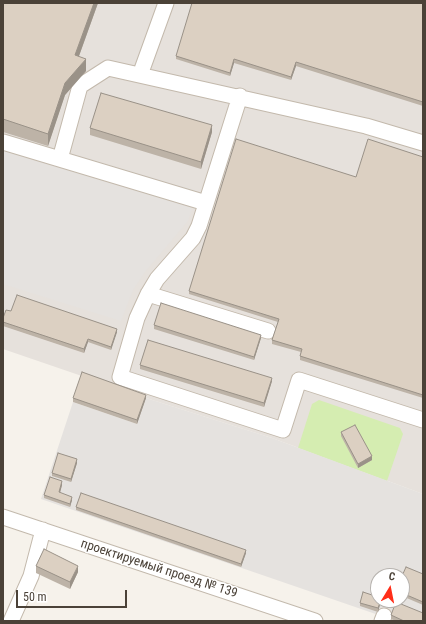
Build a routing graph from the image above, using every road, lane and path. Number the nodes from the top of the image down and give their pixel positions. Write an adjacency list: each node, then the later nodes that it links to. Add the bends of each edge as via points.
1 (166, 3): 2 (street)
2 (140, 75): 3 (street); 6 (street, via 108,68 80,86)
3 (240, 96): 5 (street, via 366,126); 7 (street)
4 (3, 142): 6 (street)
5 (423, 143)
6 (60, 159): 7 (street)
7 (206, 203): 8 (street, via 193,238 157,279)
8 (148, 294): 9 (street); 10 (street, via 120,377 283,430 298,380)
9 (268, 331)
10 (423, 420)
11 (3, 517): 12 (street, проектируемый проезд № 139)
12 (43, 530): 13 (street, via 31,576); 14 (street, проектируемый проезд № 139)
13 (11, 621)
14 (315, 621)

